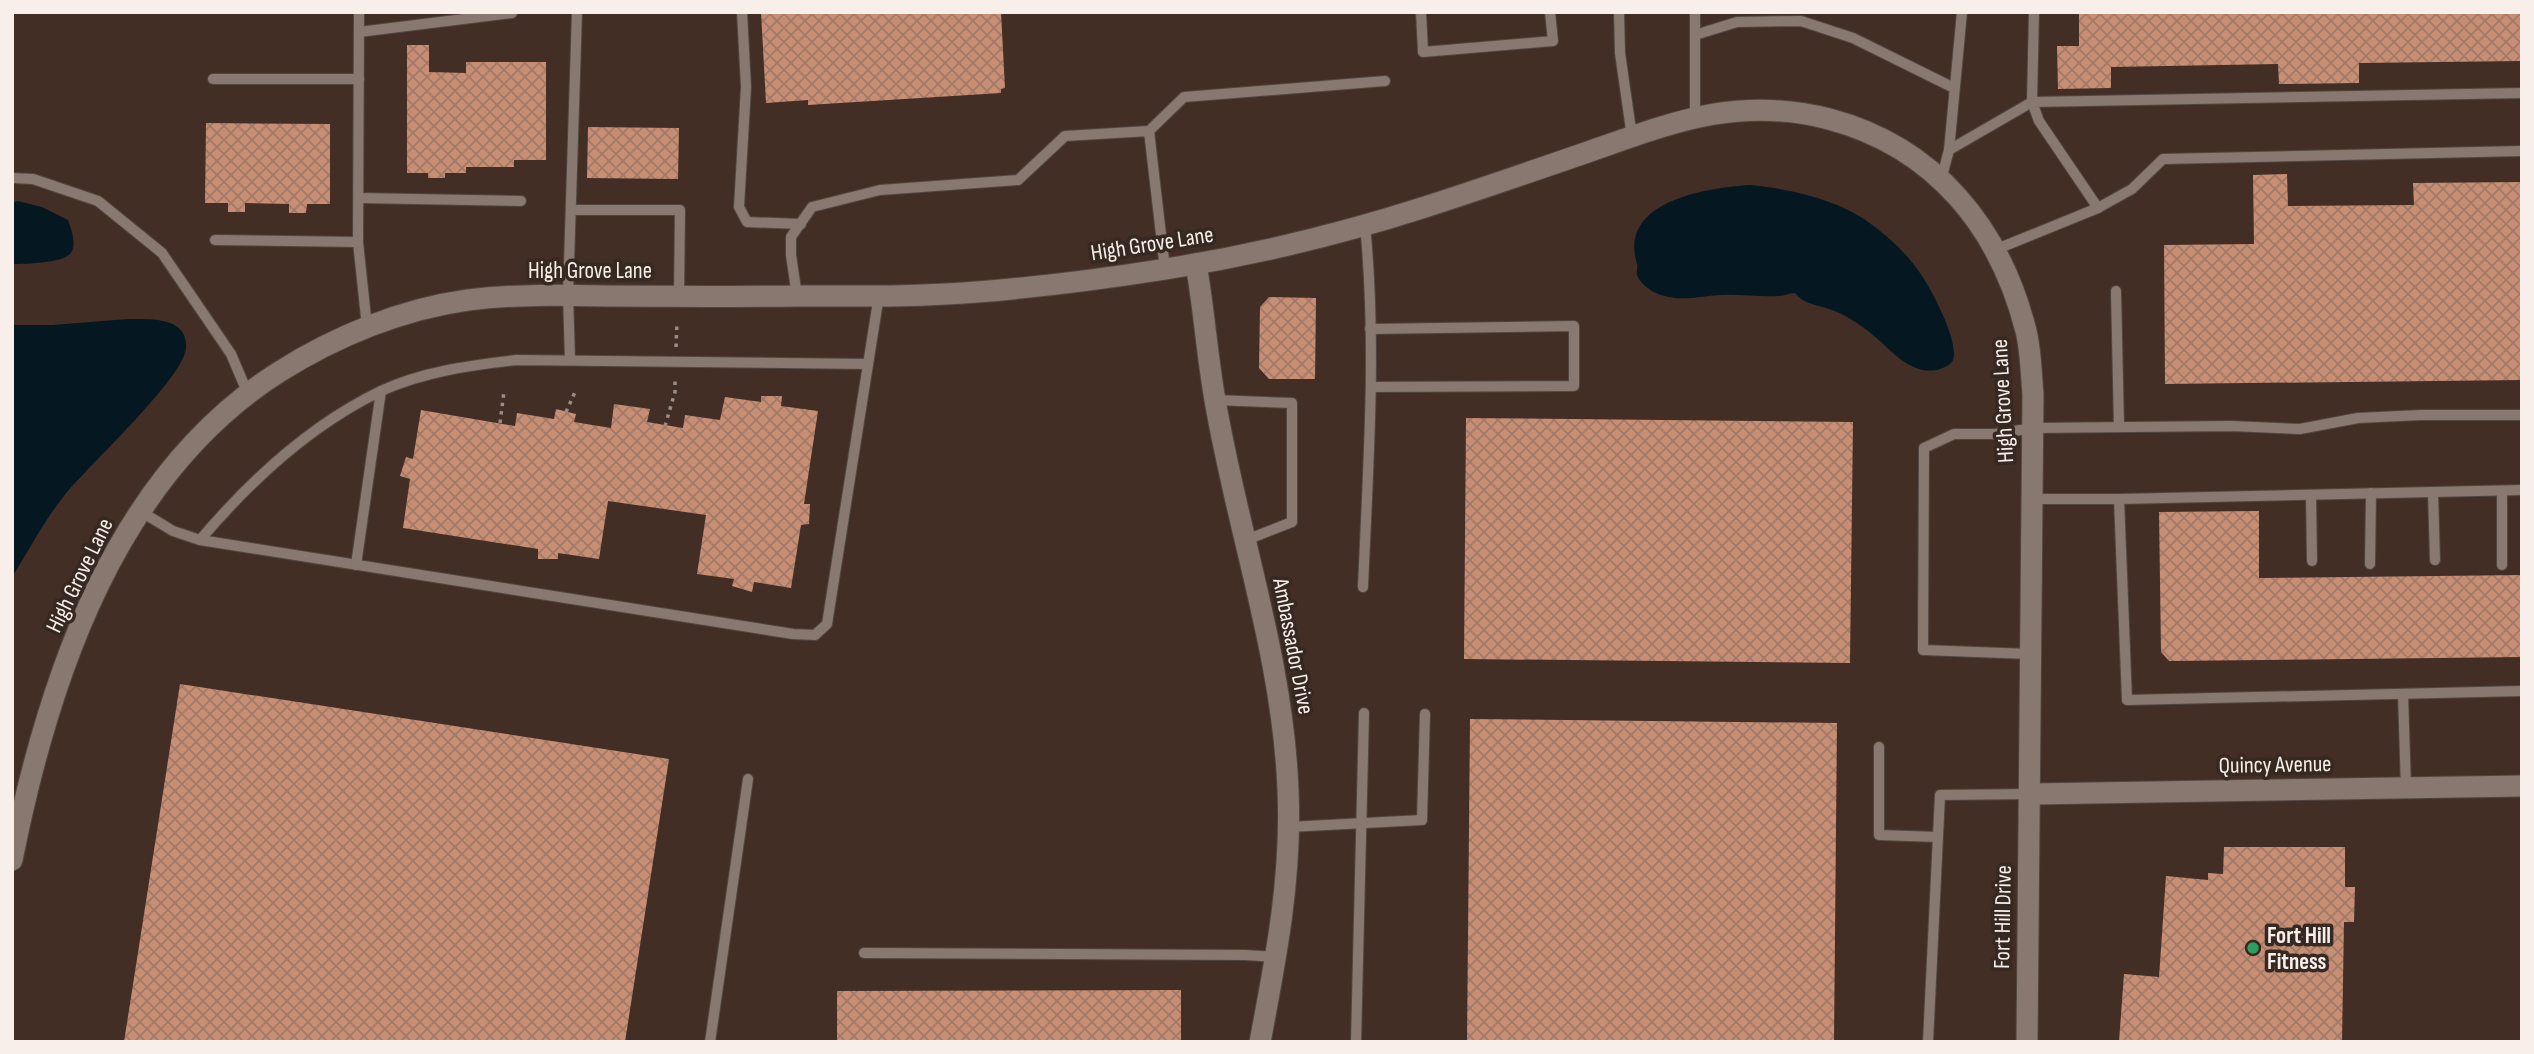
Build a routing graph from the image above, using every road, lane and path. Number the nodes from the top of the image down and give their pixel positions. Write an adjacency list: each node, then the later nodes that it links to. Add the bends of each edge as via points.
1 (359, 12): 11 (lane)
2 (577, 12): 29 (lane)
3 (742, 12): 30 (lane, via 746,87 739,207 747,222)
4 (1421, 12): 5 (lane, via 1423,52 1553,41)
5 (1550, 12)
6 (1619, 12): 21 (lane)
7 (1695, 12): 12 (lane)
8 (1962, 12): 16 (lane)
9 (2034, 12): 18 (lane)
10 (512, 13): 11 (lane)
11 (359, 32): 14 (lane)
12 (1695, 35): 16 (lane, via 1737,22 1801,21 1853,38); 19 (lane)
13 (213, 79): 14 (lane)
14 (359, 79): 26 (lane)
15 (1385, 81): 20 (lane, via 1184,97)
16 (1954, 88): 22 (lane)
17 (2522, 93): 18 (lane)
18 (2032, 102): 22 (lane); 28 (lane, via 2039,121)
19 (1695, 117): 21 (street, High Grove Lane); 25 (street, High Grove Lane, via 1754,110 1831,120 1899,149)
20 (1149, 131): 30 (lane, via 1065,136 1018,180 880,190 812,207); 36 (lane)
21 (1632, 137): 31 (street, High Grove Lane)
22 (1949, 150): 25 (lane)
23 (2522, 150): 28 (lane, via 2163,159 2132,189)
24 (12, 178): 53 (lane, via 33,179 98,201 162,254 231,354)
25 (1941, 180): 34 (street, High Grove Lane, via 1977,218)
26 (359, 198): 27 (lane); 33 (lane)
27 (521, 201)
28 (2098, 208): 34 (lane)
29 (571, 210): 38 (lane); 40 (lane, via 680,210)
30 (801, 224): 41 (lane, via 791,237)
31 (1365, 225): 35 (street, High Grove Lane); 44 (lane)
32 (215, 240): 33 (lane)
33 (358, 242): 43 (lane)
34 (1997, 249): 60 (street, High Grove Lane, via 2028,338)
35 (1196, 264): 36 (street, High Grove Lane); 54 (street, Ambassador Drive)
36 (1166, 269): 39 (street, High Grove Lane, via 971,293)
37 (2116, 291): 59 (lane)
38 (568, 295): 40 (street, High Grove Lane); 43 (street, High Grove Lane, via 464,300); 46 (lane)
39 (879, 295): 41 (street, High Grove Lane); 47 (lane)
40 (679, 296): 41 (street, High Grove Lane)
41 (797, 296)
42 (677, 322): 45 (path)
43 (368, 327): 53 (street, High Grove Lane, via 278,372)
44 (1370, 329): 49 (lane); 49 (lane, via 1574,327 1574,386)
45 (676, 347)
46 (569, 359): 47 (lane); 51 (lane, via 476,365)
47 (868, 364): 74 (lane, via 827,624 815,635)
48 (676, 372): 58 (path)
49 (1371, 387): 76 (lane)
50 (576, 390): 55 (path)
51 (381, 391): 69 (lane, via 312,434 260,475); 74 (lane)
52 (504, 391): 57 (path)
53 (248, 394): 68 (street, High Grove Lane, via 193,444)
54 (1215, 400): 70 (street, Ambassador Drive); 70 (lane, via 1292,403 1292,522)
55 (566, 412)
56 (2522, 415): 59 (lane, via 2358,418 2300,429)
57 (500, 423)
58 (665, 425)
59 (2119, 427): 60 (lane)
60 (2033, 428): 66 (street, High Grove Lane); 77 (lane, via 1954,434 1924,447 1923,650)
61 (2502, 491): 62 (lane); 63 (lane); 75 (lane)
62 (2522, 491)
63 (2433, 492): 64 (lane); 71 (lane)
64 (2371, 494): 65 (lane); 73 (lane)
65 (2311, 495): 67 (lane); 72 (lane)
66 (2032, 499): 67 (lane); 77 (street, High Grove Lane)
67 (2119, 499): 79 (lane, via 2127,701)
68 (140, 511): 69 (lane, via 173,531); 90 (street, High Grove Lane, via 100,584 66,662 30,778)
69 (200, 540): 74 (lane)
70 (1245, 540): 88 (street, Ambassador Drive, via 1282,720)
71 (2435, 560)
72 (2312, 561)
73 (2370, 564)
74 (356, 565)
75 (2502, 565)
76 (1363, 587)
77 (2031, 654): 86 (street, High Grove Lane)
78 (2522, 691): 79 (lane)
79 (2403, 694): 85 (lane)
80 (1364, 713): 87 (lane)
81 (1424, 713): 87 (lane, via 1422,820)
82 (1879, 747): 89 (lane, via 1879,835)
83 (748, 779): 93 (lane)
84 (2522, 786): 85 (street, Quincy Avenue)
85 (2406, 788): 86 (street, Quincy Avenue)
86 (2029, 794): 89 (lane, via 1940,795); 97 (street, Fort Hill Drive)
87 (1362, 824): 88 (lane); 95 (lane)
88 (1289, 827): 92 (street, Ambassador Drive)
89 (1938, 837): 96 (lane)
90 (12, 860)
91 (864, 953): 92 (lane)
92 (1277, 957): 94 (street, Ambassador Drive)
93 (710, 1042)
94 (1260, 1042)
95 (1356, 1042)
96 (1928, 1042)
97 (2027, 1042)

